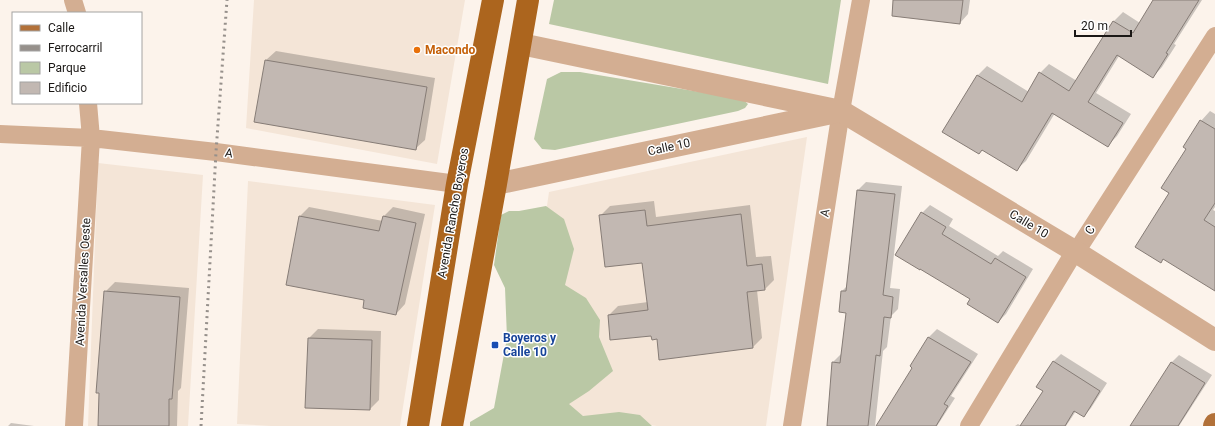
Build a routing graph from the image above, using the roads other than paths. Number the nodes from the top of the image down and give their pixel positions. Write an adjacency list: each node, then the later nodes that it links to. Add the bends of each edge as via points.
1 (73, 0): 5 (street)
2 (493, 0): 12 (highway, Avenida Rancho Boyeros)
3 (528, 0): 7 (highway)
4 (861, 0): 9 (street, A)
5 (77, 12)
6 (1215, 36): 14 (street, C)
7 (521, 44): 9 (street, Calle 10); 13 (highway)
8 (88, 104): 11 (street, Avenida Versalles Oeste)
9 (841, 111): 13 (street, Calle 10); 14 (street, Calle 10); 19 (street, A)
10 (0, 134): 11 (street, A)
11 (91, 138): 12 (street, A); 16 (street, Avenida Versalles Oeste)
12 (457, 184): 17 (highway, Avenida Rancho Boyeros)
13 (496, 184): 18 (highway)
14 (1076, 252): 15 (street, Calle 10); 20 (street, C)
15 (1215, 340)
16 (74, 426)
17 (418, 426)
18 (452, 426)
19 (792, 426)
20 (969, 426)

